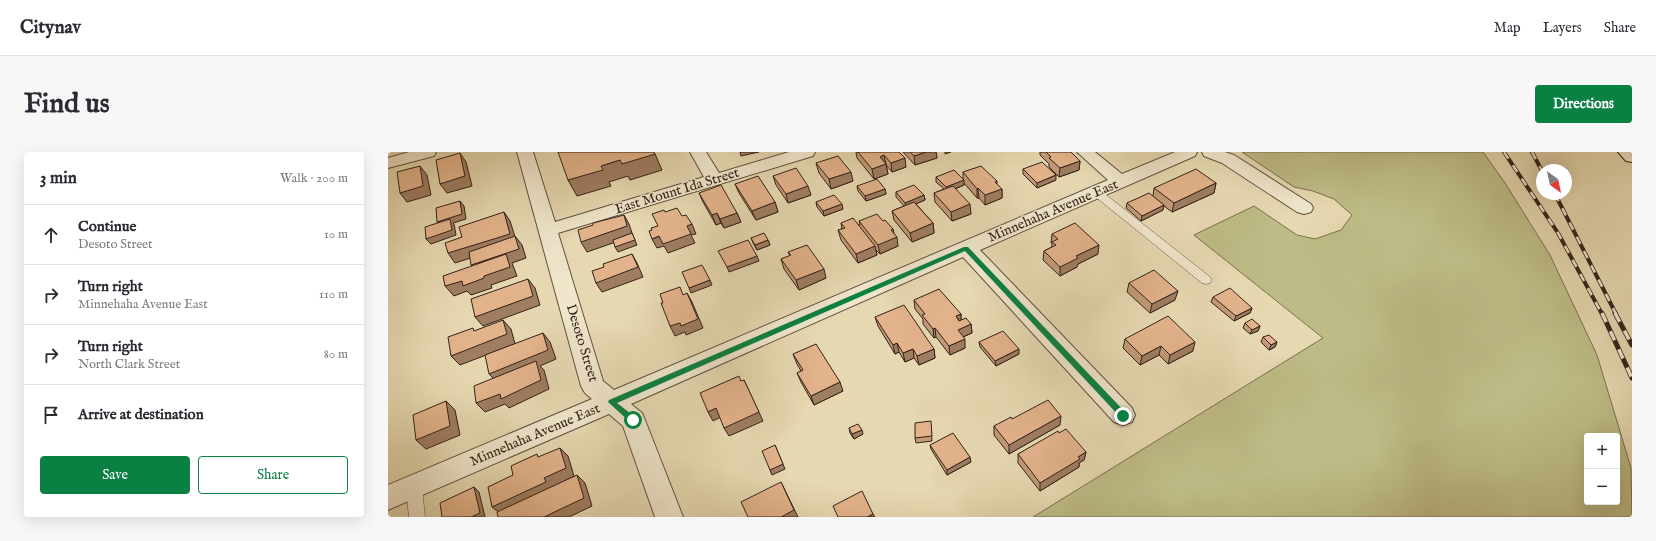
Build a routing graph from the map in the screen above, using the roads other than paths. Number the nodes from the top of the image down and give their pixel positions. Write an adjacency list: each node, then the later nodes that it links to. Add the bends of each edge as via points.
1 (428, 152): 10 (street)
2 (525, 152): 15 (street, Desoto Street)
3 (698, 152): 11 (street)
4 (807, 152): 11 (street, East Mount Ida Street)
5 (1085, 152): 12 (street)
6 (1189, 152): 12 (street, Minnehaha Avenue East)
7 (1210, 152): 14 (street, via 1228,159)
8 (1626, 152): 9 (street)
9 (1632, 157)
10 (388, 163)
11 (714, 180): 15 (street, East Mount Ida Street)
12 (1120, 181): 13 (street, Minnehaha Avenue East)
13 (1096, 192): 16 (street, Minnehaha Avenue East); 17 (lane)
14 (1304, 208)
15 (548, 230): 18 (street, Desoto Street, via 593,386)
16 (966, 248): 18 (street, Minnehaha Avenue East); 19 (street)
17 (1206, 280)
18 (611, 402): 20 (street, Minnehaha Avenue East); 23 (street, Desoto Street, via 633,420)
19 (1123, 416)
20 (414, 488): 21 (street, Minnehaha Avenue East); 22 (lane)
21 (388, 498)
22 (416, 517)
23 (669, 517)

